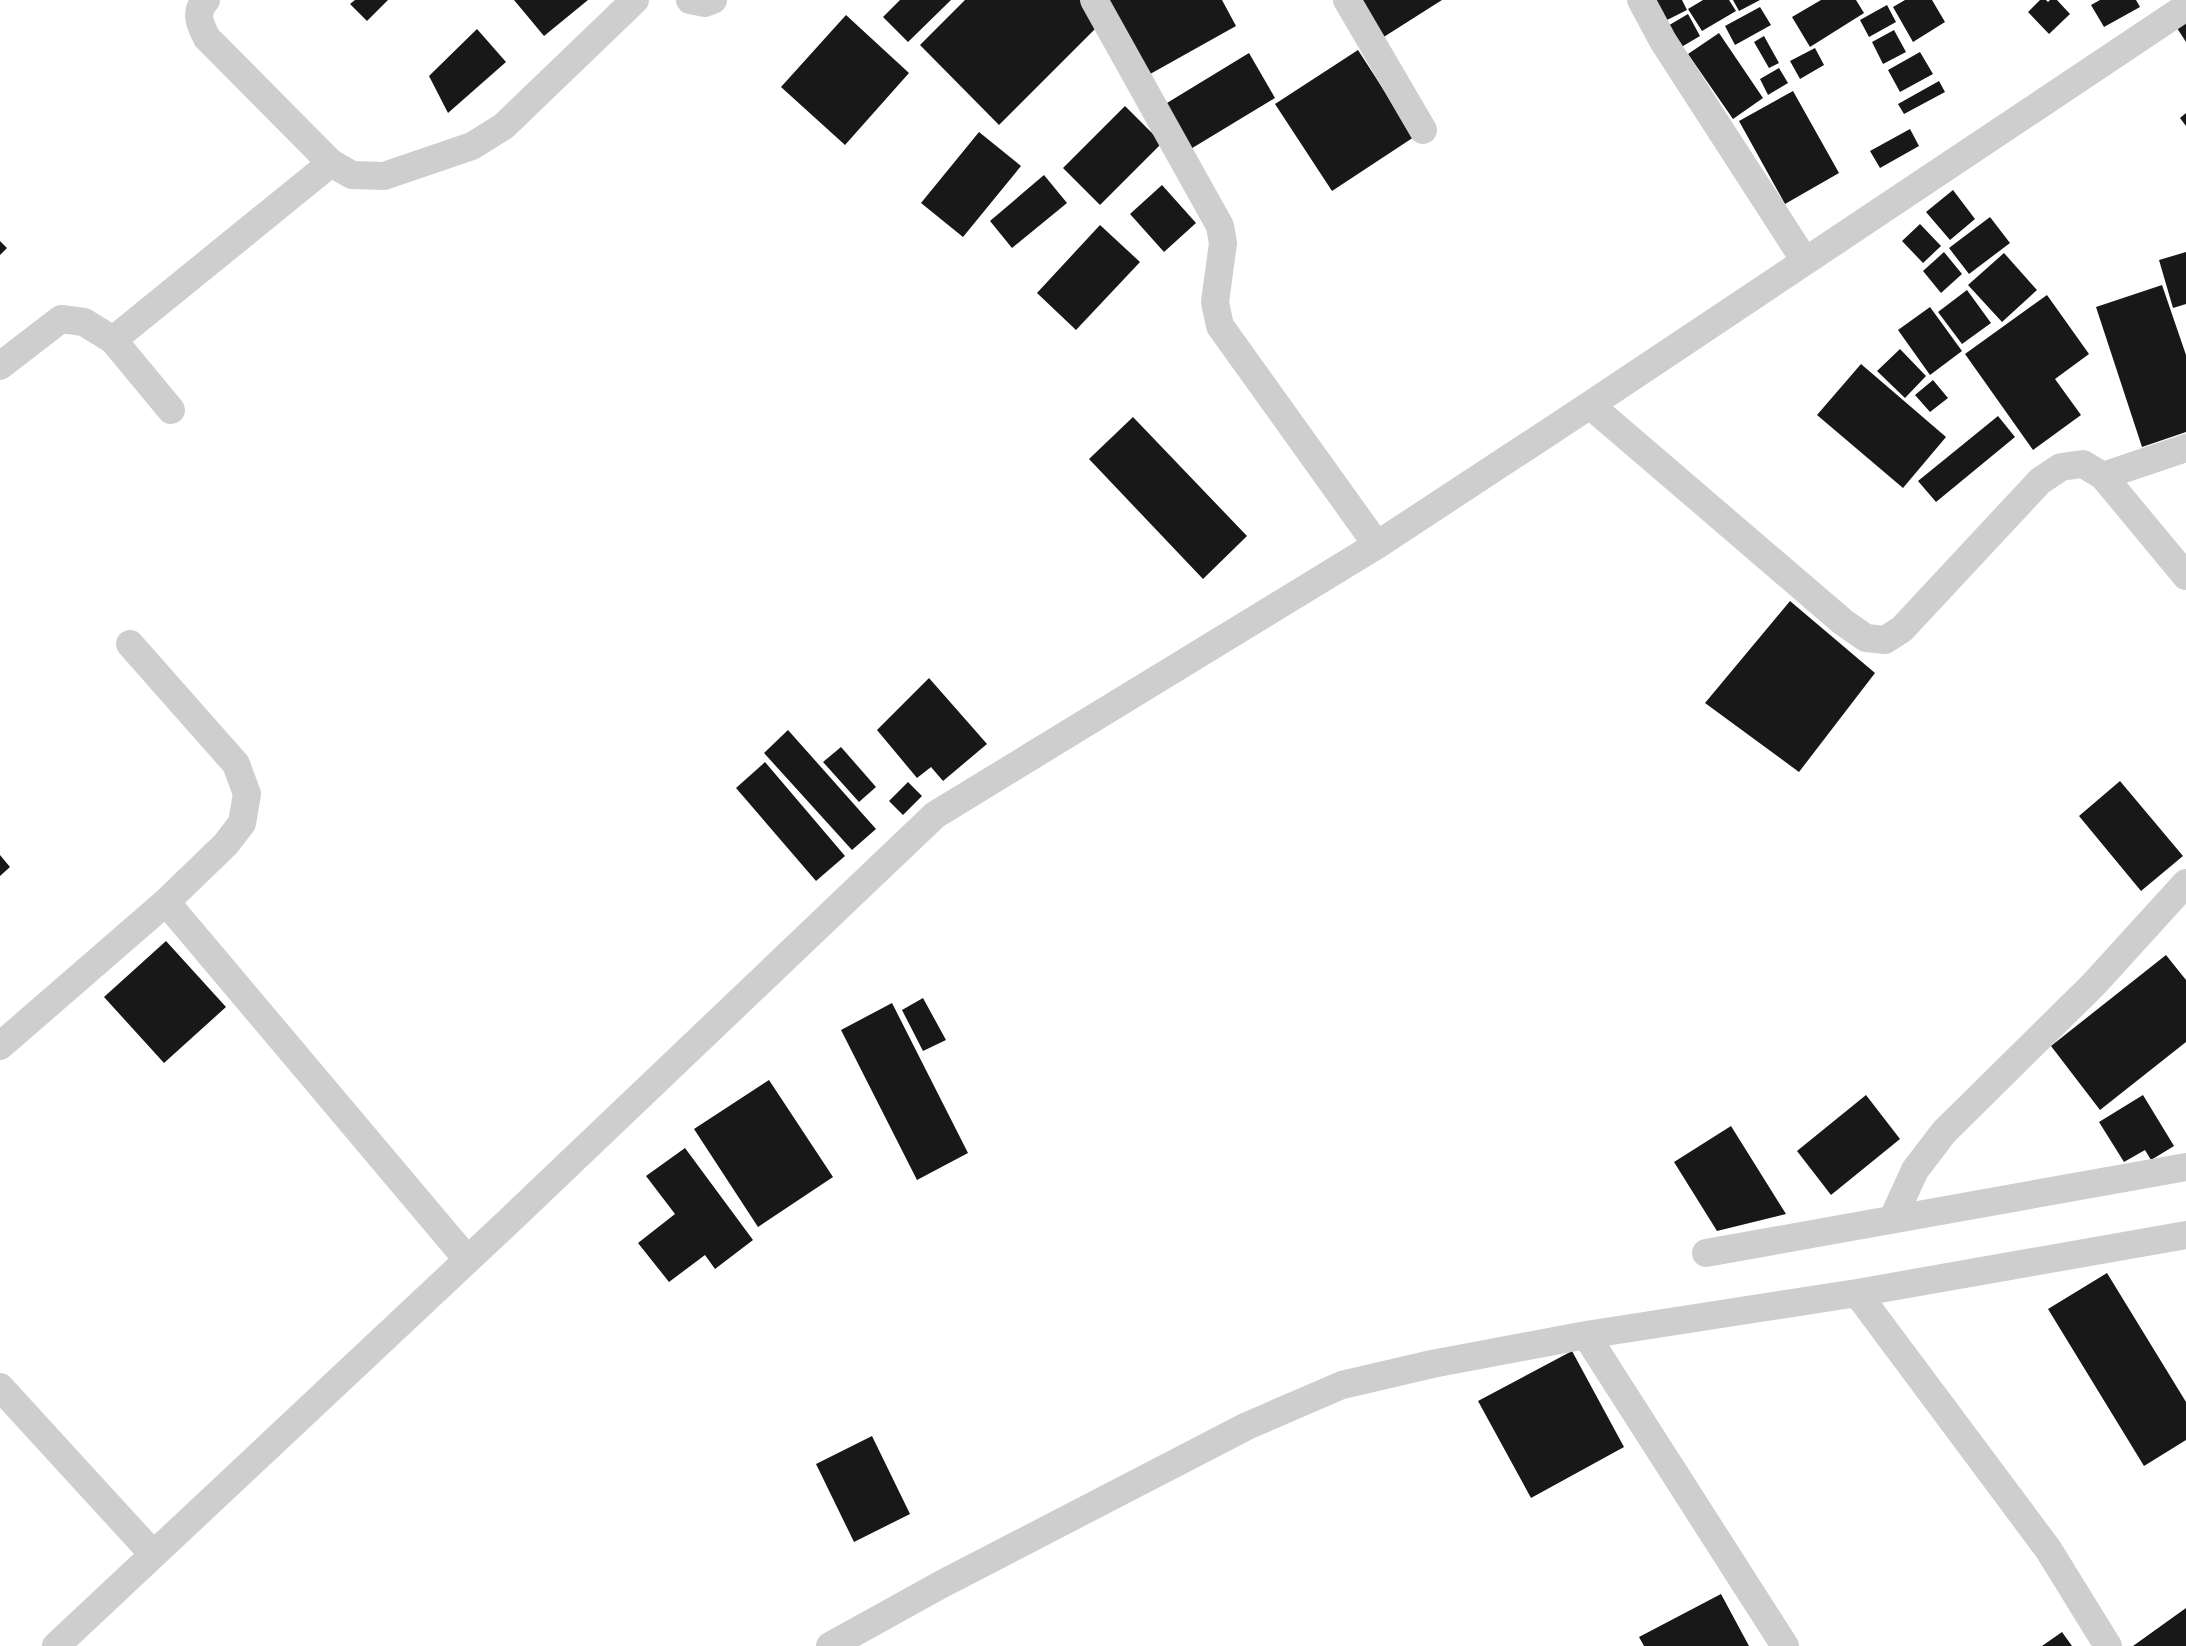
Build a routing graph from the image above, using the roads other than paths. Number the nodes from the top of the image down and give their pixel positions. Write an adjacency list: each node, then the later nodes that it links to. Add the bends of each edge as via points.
1 (206, 0): 10 (street, via 201,5 198,21 207,38)
2 (635, 0): 10 (street, via 504,126 472,146 384,176 352,175)
3 (690, 0): 4 (street, via 705,3)
4 (713, 0)
5 (1094, 0): 18 (street, via 1220,226 1223,243 1215,302 1220,326)
6 (1347, 0): 9 (street)
7 (1641, 0): 11 (street, via 1663,41)
8 (2186, 7): 11 (street)
9 (1423, 130)
10 (331, 163): 12 (street)
11 (1805, 261): 14 (street)
12 (112, 340): 13 (street, via 84,322 61,320); 15 (street)
13 (0, 366)
14 (1590, 405): 17 (street, via 1843,622 1866,638 1884,640 1902,629 2040,481 2061,467 2083,464); 18 (street)
15 (171, 410)
16 (2186, 448): 17 (street)
17 (2102, 476): 19 (street)
18 (1377, 544): 28 (street, via 935,815)
19 (2186, 576)
20 (130, 644): 22 (street, via 236,764 247,794 242,822 226,844)
21 (2186, 883): 25 (street, via 2094,984 1944,1132 1915,1170)
22 (166, 902): 23 (street); 28 (street)
23 (0, 1046)
24 (2186, 1167): 25 (street)
25 (1893, 1218): 27 (street)
26 (2186, 1235): 29 (street)
27 (1706, 1253)
28 (467, 1259): 32 (street)
29 (1857, 1293): 30 (street); 36 (street, via 2048,1549)
30 (1586, 1335): 34 (street, via 1432,1364 1342,1386 1247,1426); 35 (street)
31 (0, 1387): 32 (street)
32 (153, 1554): 33 (street)
33 (56, 1646)
34 (830, 1646)
35 (1785, 1646)
36 (2108, 1646)

